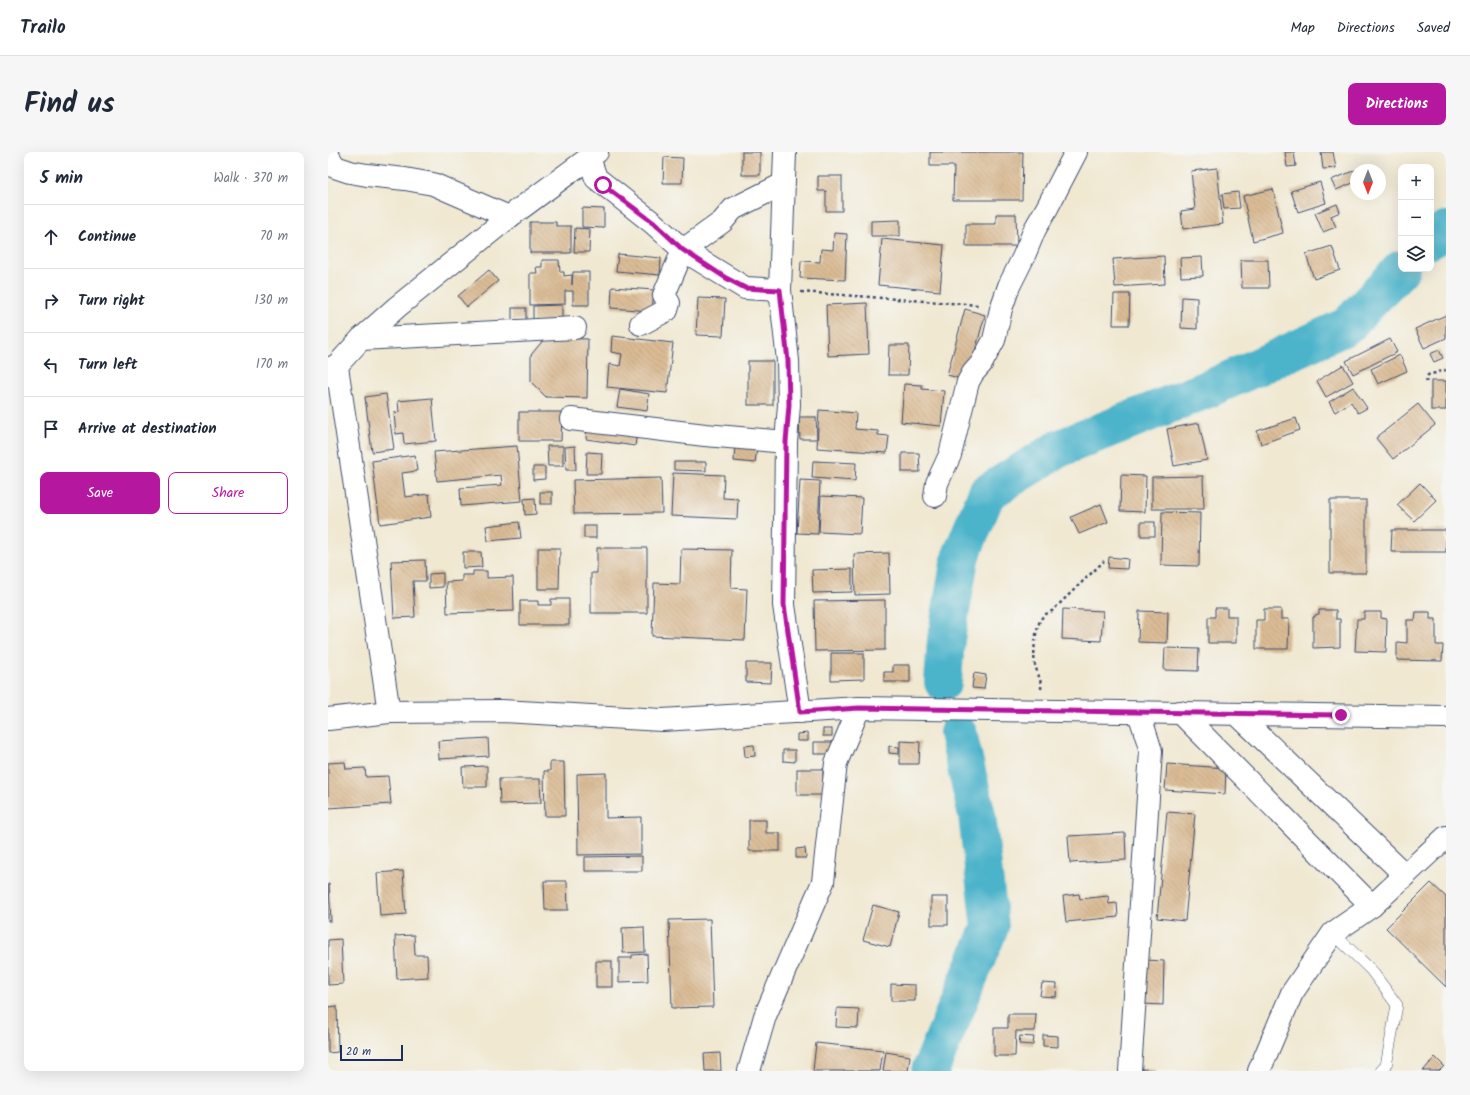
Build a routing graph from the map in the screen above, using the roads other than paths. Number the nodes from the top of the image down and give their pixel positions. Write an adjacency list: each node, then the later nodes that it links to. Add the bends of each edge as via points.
1 (785, 152): 5 (street)
2 (1076, 152): 15 (street, via 1035,228 1009,286 994,340 968,382 950,455)
3 (593, 155): 6 (street); 7 (street, via 596,178 654,223)
4 (328, 156): 6 (street, via 334,167 367,175 433,184)
5 (783, 184): 7 (street, via 733,209 722,222); 8 (street)
6 (509, 217): 11 (street, via 397,307)
7 (683, 250): 8 (street, via 745,288); 9 (street, via 664,295 669,303 667,310)
8 (780, 290): 14 (street, via 788,361 789,405)
9 (641, 324)
10 (575, 328): 11 (street)
11 (362, 339): 12 (street)
12 (331, 370): 17 (street)
13 (571, 419): 14 (street)
14 (786, 442): 18 (street, via 784,605)
15 (935, 496)
16 (859, 708): 18 (street); 20 (street); 28 (street, via 836,763 824,882 765,1016)
17 (389, 712): 18 (street, via 502,711 662,720); 23 (street)
18 (800, 712)
19 (1180, 712): 20 (street); 21 (street); 26 (street)
20 (1139, 713): 29 (street, via 1151,751)
21 (1237, 714): 22 (street); 25 (street)
22 (1446, 716)
23 (328, 719)
24 (1441, 848): 25 (street)
25 (1405, 875): 26 (street)
26 (1372, 906): 27 (street)
27 (1333, 933): 30 (street, via 1292,993); 31 (lane, via 1371,970 1397,1005 1386,1066)
28 (749, 1071)
29 (1130, 1071)
30 (1260, 1071)
31 (1381, 1071)

